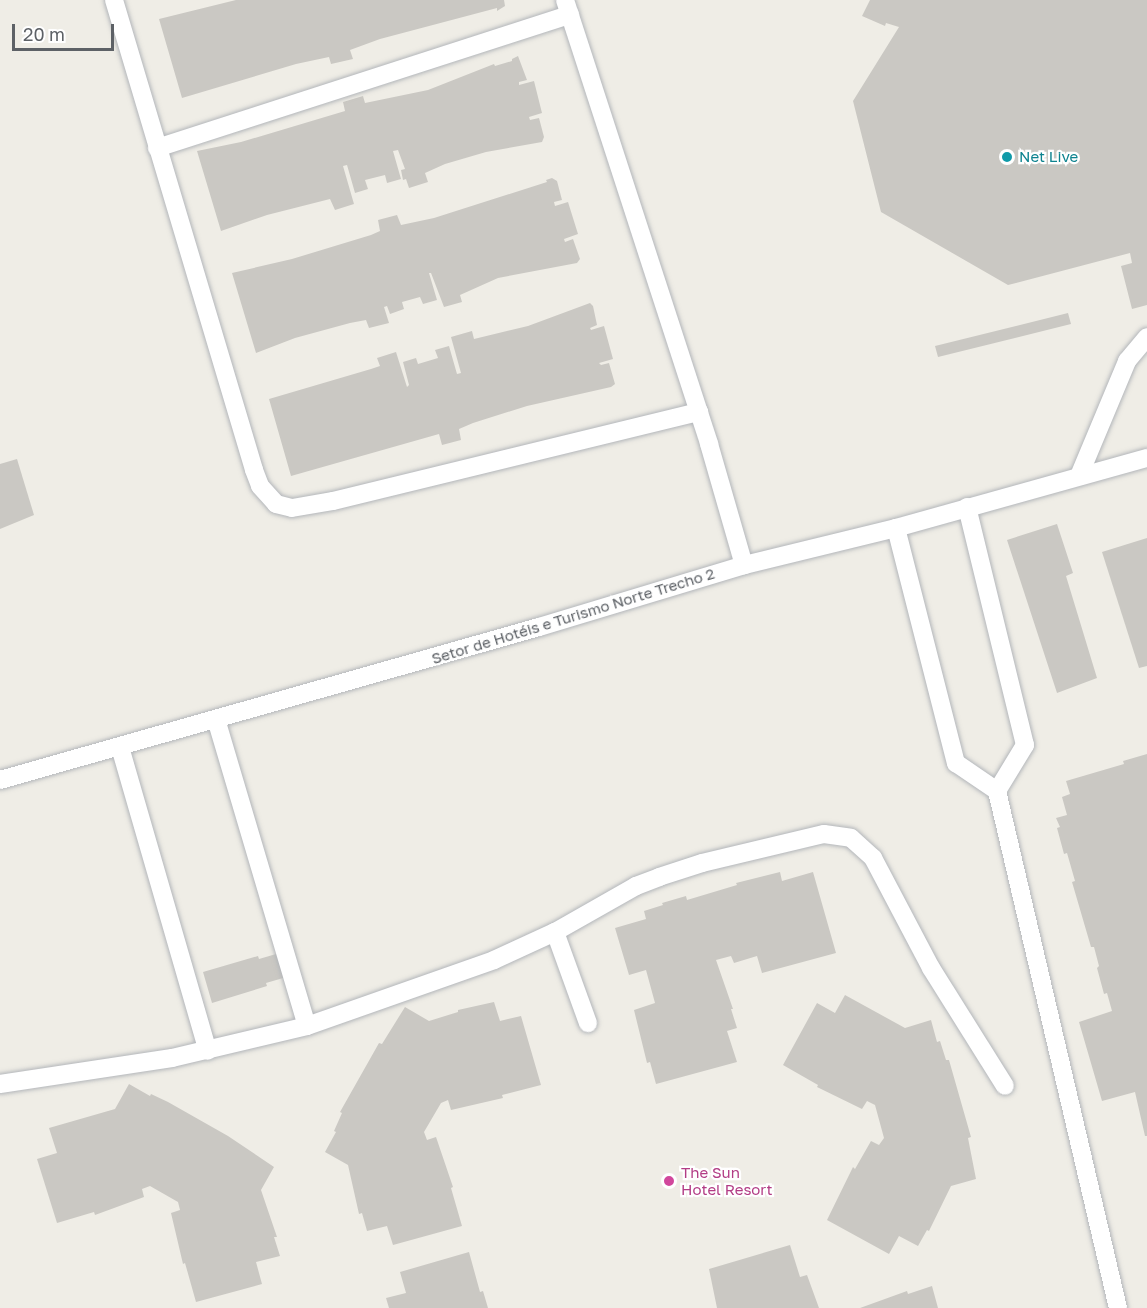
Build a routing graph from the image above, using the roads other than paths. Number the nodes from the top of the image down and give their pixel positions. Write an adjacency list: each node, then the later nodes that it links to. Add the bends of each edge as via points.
1 (114, 0): 3 (lane)
2 (568, 8): 3 (lane); 5 (lane)
3 (157, 148): 5 (lane, via 254,470 260,486 276,504 292,508 325,502)
4 (1147, 337): 7 (lane, via 1127,361)
5 (699, 412): 10 (lane)
6 (1147, 458): 7 (lane, Setor de Hotéis e Turismo Norte Trecho 2)
7 (1079, 476): 8 (lane, Setor de Hotéis e Turismo Norte Trecho 2)
8 (967, 507): 9 (lane, Setor de Hotéis e Turismo Norte Trecho 2); 14 (lane, via 1025,745)
9 (896, 528): 10 (lane, Setor de Hotéis e Turismo Norte Trecho 2); 14 (lane, via 956,763)
10 (744, 565): 11 (lane, Setor de Hotéis e Turismo Norte Trecho 2)
11 (216, 719): 12 (lane, Setor de Hotéis e Turismo Norte Trecho 2); 17 (lane)
12 (120, 747): 13 (lane, Setor de Hotéis e Turismo Norte Trecho 2); 18 (lane)
13 (0, 780)
14 (997, 791): 21 (lane)
15 (555, 932): 16 (lane); 17 (lane, via 494,960); 20 (lane, via 659,877 804,837 842,835 859,843 873,858 931,968)
16 (588, 1023)
17 (307, 1026): 18 (lane)
18 (208, 1052): 19 (lane)
19 (0, 1084)
20 (1005, 1086)
21 (1118, 1308)

